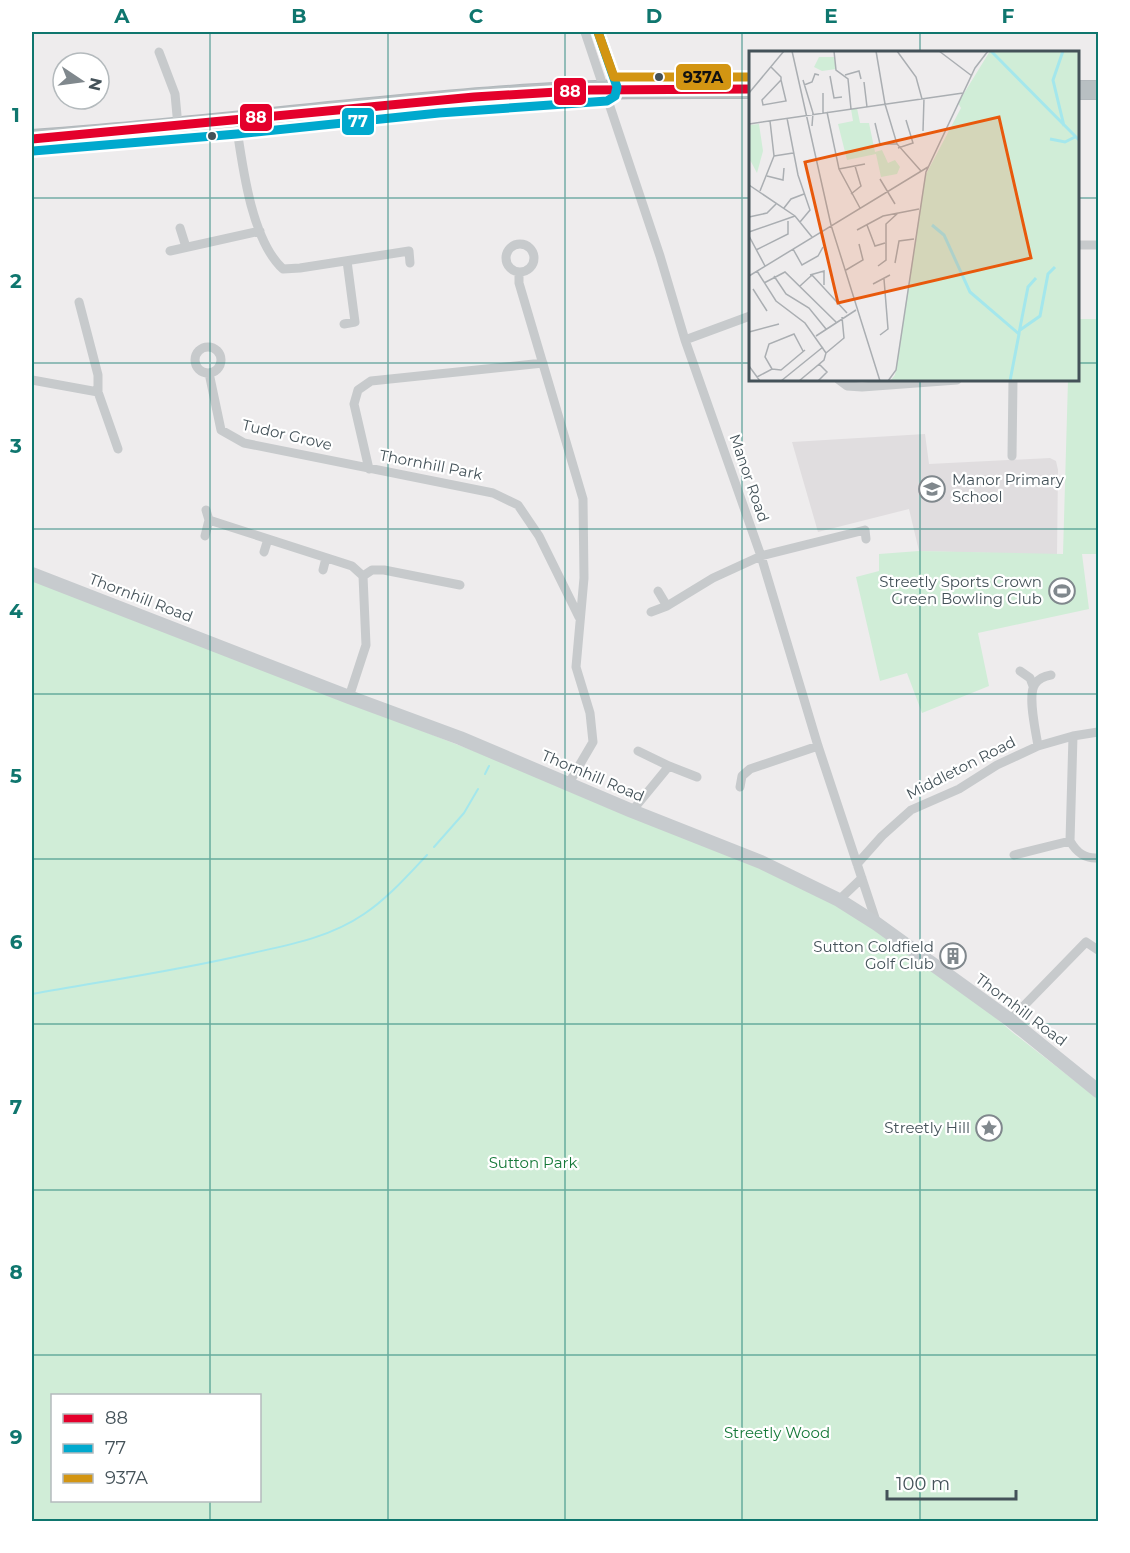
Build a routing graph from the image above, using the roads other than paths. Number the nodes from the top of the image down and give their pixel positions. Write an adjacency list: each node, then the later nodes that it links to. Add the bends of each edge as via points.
1 (585, 32): 3 (street, Manor Road)
2 (159, 51): 8 (street, via 176,94)
3 (605, 89): 4 (highway); 7 (highway); 22 (street, Manor Road)
4 (749, 89)
5 (1079, 90): 6 (highway)
6 (1098, 90)
7 (236, 122): 8 (highway); 11 (street, via 244,179)
8 (178, 126): 9 (highway)
9 (32, 139)
10 (180, 228): 14 (street)
11 (260, 231): 14 (street); 16 (street, via 273,260 283,269)
12 (1079, 245): 13 (street)
13 (1098, 245)
14 (186, 247): 15 (street)
15 (170, 251)
16 (347, 261): 17 (street, via 409,252); 21 (street, via 355,322)
17 (410, 263)
18 (519, 272): 23 (street, Thornhill Park)
19 (80, 302): 29 (street, via 77,313 98,375)
20 (749, 316): 22 (street)
21 (345, 324)
22 (685, 340): 37 (street, Manor Road)
23 (543, 363): 32 (street, Thornhill Park, via 370,381 358,390 354,404); 46 (street, Thornhill Park, via 583,499 584,578)
24 (209, 373): 32 (street, Tudor Grove, via 221,430 230,437)
25 (32, 380): 29 (street)
26 (840, 381): 27 (street, via 847,386 862,387)
27 (943, 381)
28 (1013, 381): 31 (street)
29 (99, 392): 30 (street, via 110,438)
30 (118, 449)
31 (1012, 456)
32 (369, 468): 46 (street, Thornhill Park, via 493,493 518,506 539,536)
33 (205, 536): 34 (street, via 207,515)
34 (268, 539): 36 (street); 38 (street)
35 (866, 539): 37 (street, via 865,530)
36 (264, 552)
37 (761, 556): 44 (street, via 713,578); 53 (street, Manor Road)
38 (326, 558): 39 (street); 41 (street, via 352,566)
39 (324, 570)
40 (32, 574): 50 (main road, Thornhill Road)
41 (363, 576): 42 (street, via 372,570 384,570 429,585); 50 (street, via 366,645)
42 (460, 585)
43 (658, 591): 44 (street)
44 (667, 606): 45 (street)
45 (651, 612)
46 (579, 617): 58 (street, Thornhill Park, via 576,667 590,713 593,742)
47 (1020, 671): 49 (street)
48 (1051, 675): 49 (street, via 1041,677)
49 (1033, 686): 54 (street)
50 (349, 697): 58 (main road, Thornhill Road)
51 (1098, 732): 52 (street, Middleton Road)
52 (1073, 736): 54 (street, Middleton Road); 61 (street)
53 (818, 746): 59 (street, via 750,769 742,776); 64 (street, Manor Road)
54 (1038, 746): 64 (street, Middleton Road, via 911,810)
55 (638, 751): 56 (street)
56 (669, 766): 57 (street); 60 (street)
57 (697, 777)
58 (569, 783): 60 (main road, Thornhill Road)
59 (740, 787)
60 (632, 811): 66 (main road, Thornhill Road, via 761,862)
61 (1070, 841): 62 (street); 63 (street, via 1082,855)
62 (1014, 855)
63 (1098, 858)
64 (857, 864): 65 (street, Manor Road)
65 (862, 878): 66 (street); 67 (street, Manor Road)
66 (839, 900): 67 (main road, Thornhill Road)
67 (877, 924): 69 (main road, Thornhill Road)
68 (1098, 950): 69 (street, via 1086,942)
69 (1010, 1020): 70 (main road, Thornhill Road)
70 (1098, 1090)

